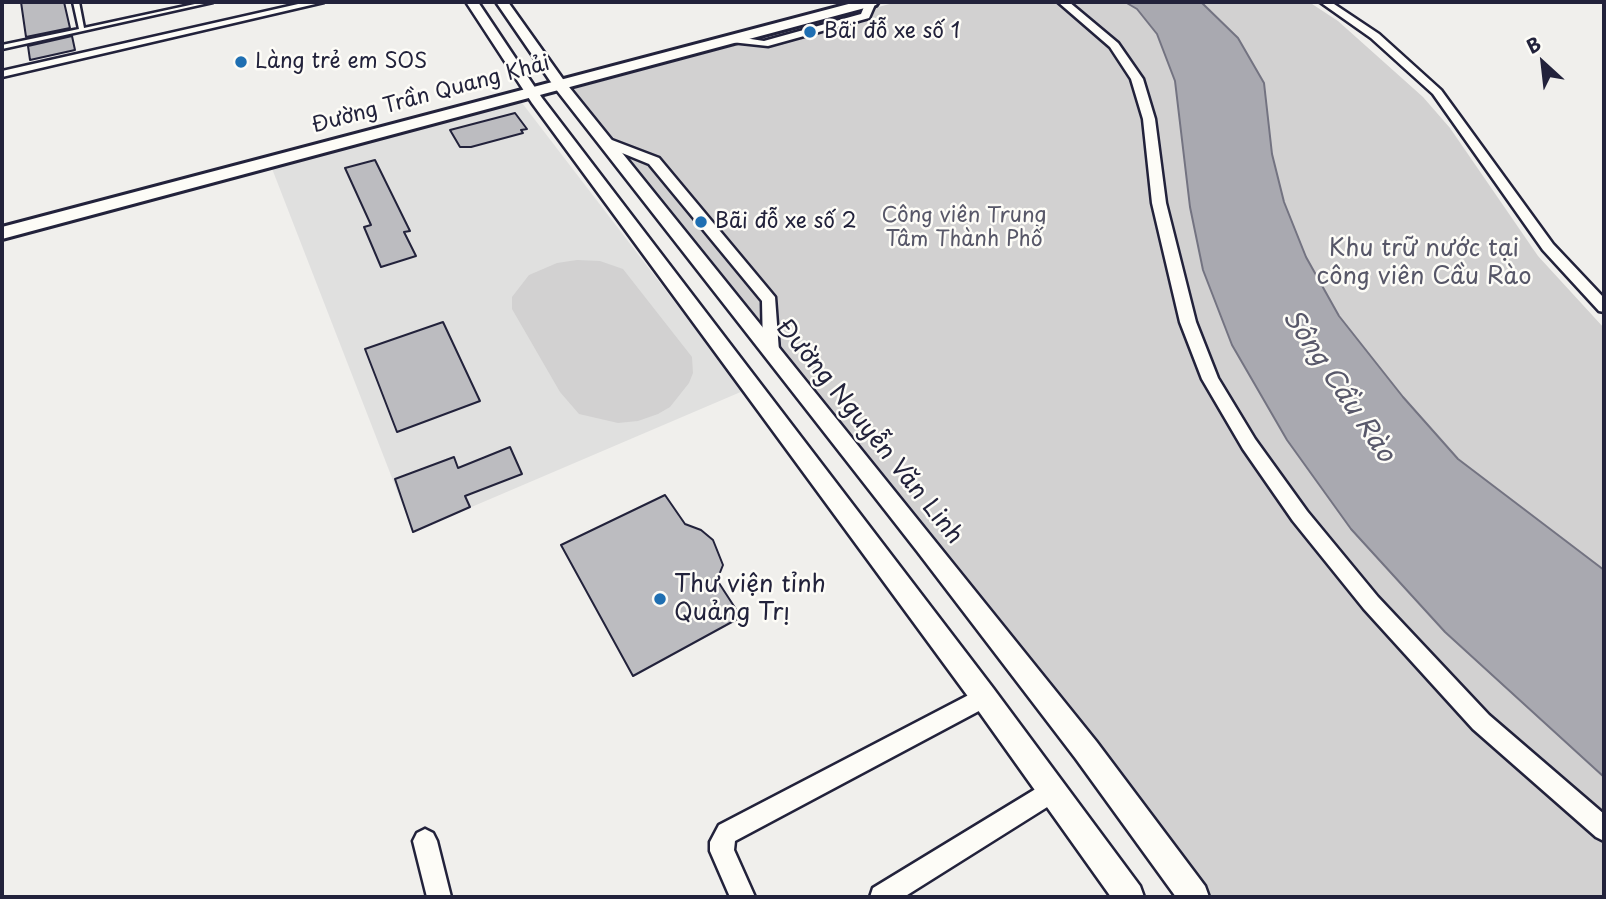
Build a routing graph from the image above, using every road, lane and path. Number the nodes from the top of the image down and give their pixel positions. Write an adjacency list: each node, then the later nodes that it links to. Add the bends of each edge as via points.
1 (76, 2): 9 (lane)
2 (210, 2): 9 (lane)
3 (319, 2): 11 (street)
4 (472, 2): 13 (street)
5 (502, 2): 12 (street, Đường Nguyễn Văn Linh)
6 (871, 2): 12 (main road, Đường Trần Quang Khải)
7 (1063, 2): 20 (street, via 1114,45 1137,79 1149,119 1159,203 1188,322 1210,379 1249,444 1371,603 1481,722)
8 (1325, 2): 16 (street, via 1375,36 1437,92 1548,247)
9 (82, 29): 10 (lane)
10 (2, 47)
11 (2, 74)
12 (559, 85): 13 (main road, Đường Trần Quang Khải); 14 (street, Đường Nguyễn Văn Linh)
13 (532, 92): 15 (main road, Đường Trần Quang Khải); 18 (street)
14 (604, 141): 17 (street, Đường Nguyễn Văn Linh); 17 (street, via 654,161 770,300)
15 (2, 233)
16 (1604, 306)
17 (771, 351): 26 (street, Đường Nguyễn Văn Linh, via 1086,750)
18 (984, 697): 19 (street); 23 (street, via 727,833 722,851)
19 (1052, 791): 24 (street); 25 (street)
20 (1604, 829)
21 (425, 841): 22 (street)
22 (439, 897)
23 (743, 897)
24 (882, 897)
25 (1129, 897)
26 (1194, 897)

